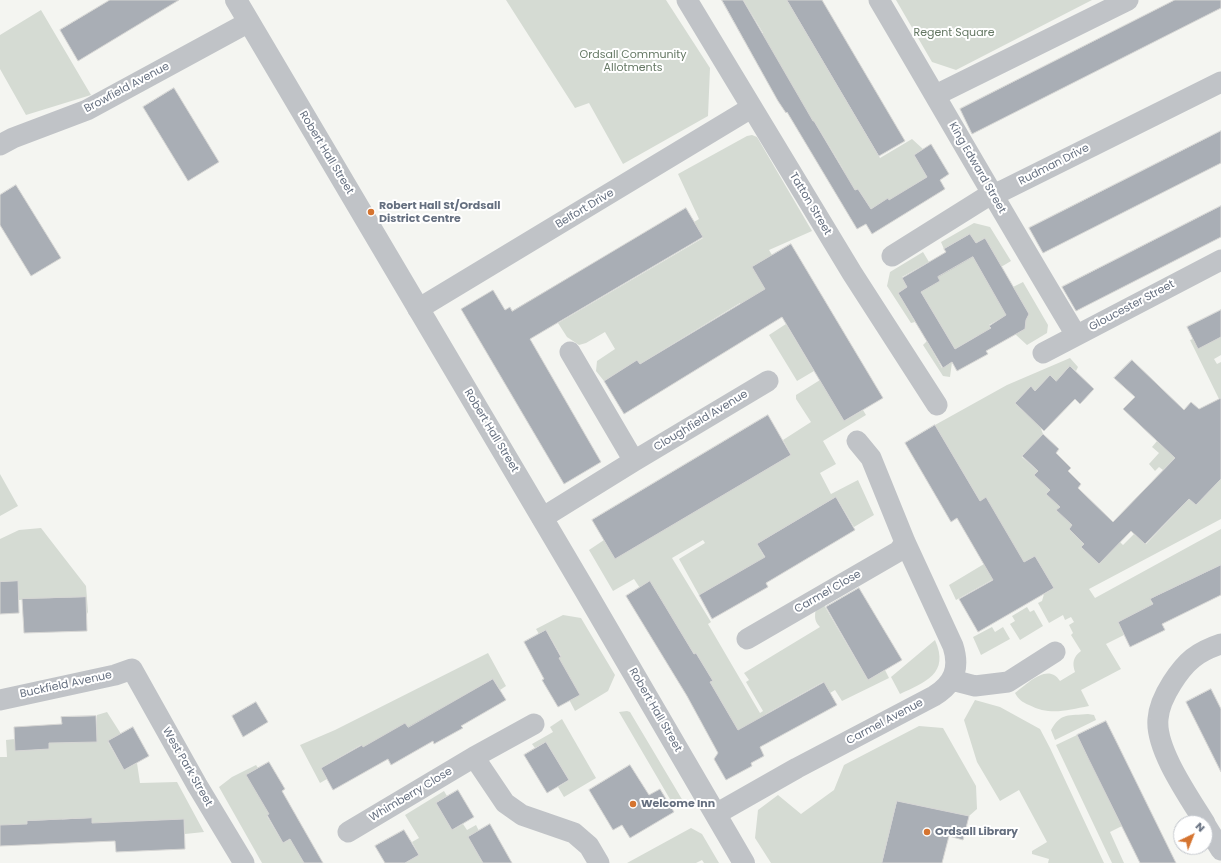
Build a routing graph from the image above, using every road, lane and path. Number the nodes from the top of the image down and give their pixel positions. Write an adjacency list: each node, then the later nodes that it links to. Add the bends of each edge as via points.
1 (236, 0): 5 (street, Robert Hall Street)
2 (687, 0): 8 (street, Tatton Street)
3 (879, 0): 7 (street, King Edward Street)
4 (1128, 0): 7 (street)
5 (250, 22): 9 (street, Browfield Avenue, via 88,110); 13 (street, Robert Hall Street)
6 (1221, 82): 10 (street, Rudman Drive)
7 (936, 96): 10 (street, King Edward Street)
8 (751, 108): 13 (street, Belfort Drive); 18 (street, Tatton Street, via 852,273)
9 (0, 145)
10 (992, 195): 11 (street, Rudman Drive); 14 (street, King Edward Street)
11 (892, 256)
12 (1221, 260): 14 (street, Gloucester Street)
13 (418, 309): 21 (street, Robert Hall Street)
14 (1076, 335): 16 (street, Gloucester Street)
15 (570, 352): 20 (street)
16 (1043, 353)
17 (768, 381): 20 (street, Cloughfield Avenue)
18 (937, 404)
19 (857, 441): 22 (street, via 871,458)
20 (634, 461): 21 (street, Cloughfield Avenue)
21 (542, 518): 31 (street, Robert Hall Street)
22 (905, 542): 23 (street, Carmel Close, via 899,551); 27 (street, via 956,654)
23 (746, 639)
24 (1221, 644): 32 (street, via 1198,653 1181,670 1160,704 1158,720 1158,735 1167,758)
25 (1055, 652): 27 (street, via 1008,682 976,686)
26 (132, 669): 28 (street, Buckfield Avenue); 36 (street, West Park Street)
27 (952, 680): 31 (street, Carmel Avenue, via 934,696)
28 (0, 700)
29 (534, 724): 30 (street, Whimberry Close)
30 (474, 757): 33 (street, Whimberry Close); 37 (street, via 505,803 522,815 574,833 589,846)
31 (716, 814): 38 (street, Robert Hall Street)
32 (1200, 815)
33 (348, 832)
34 (1213, 836): 35 (street)
35 (1221, 850)
36 (244, 863)
37 (599, 863)
38 (744, 863)

